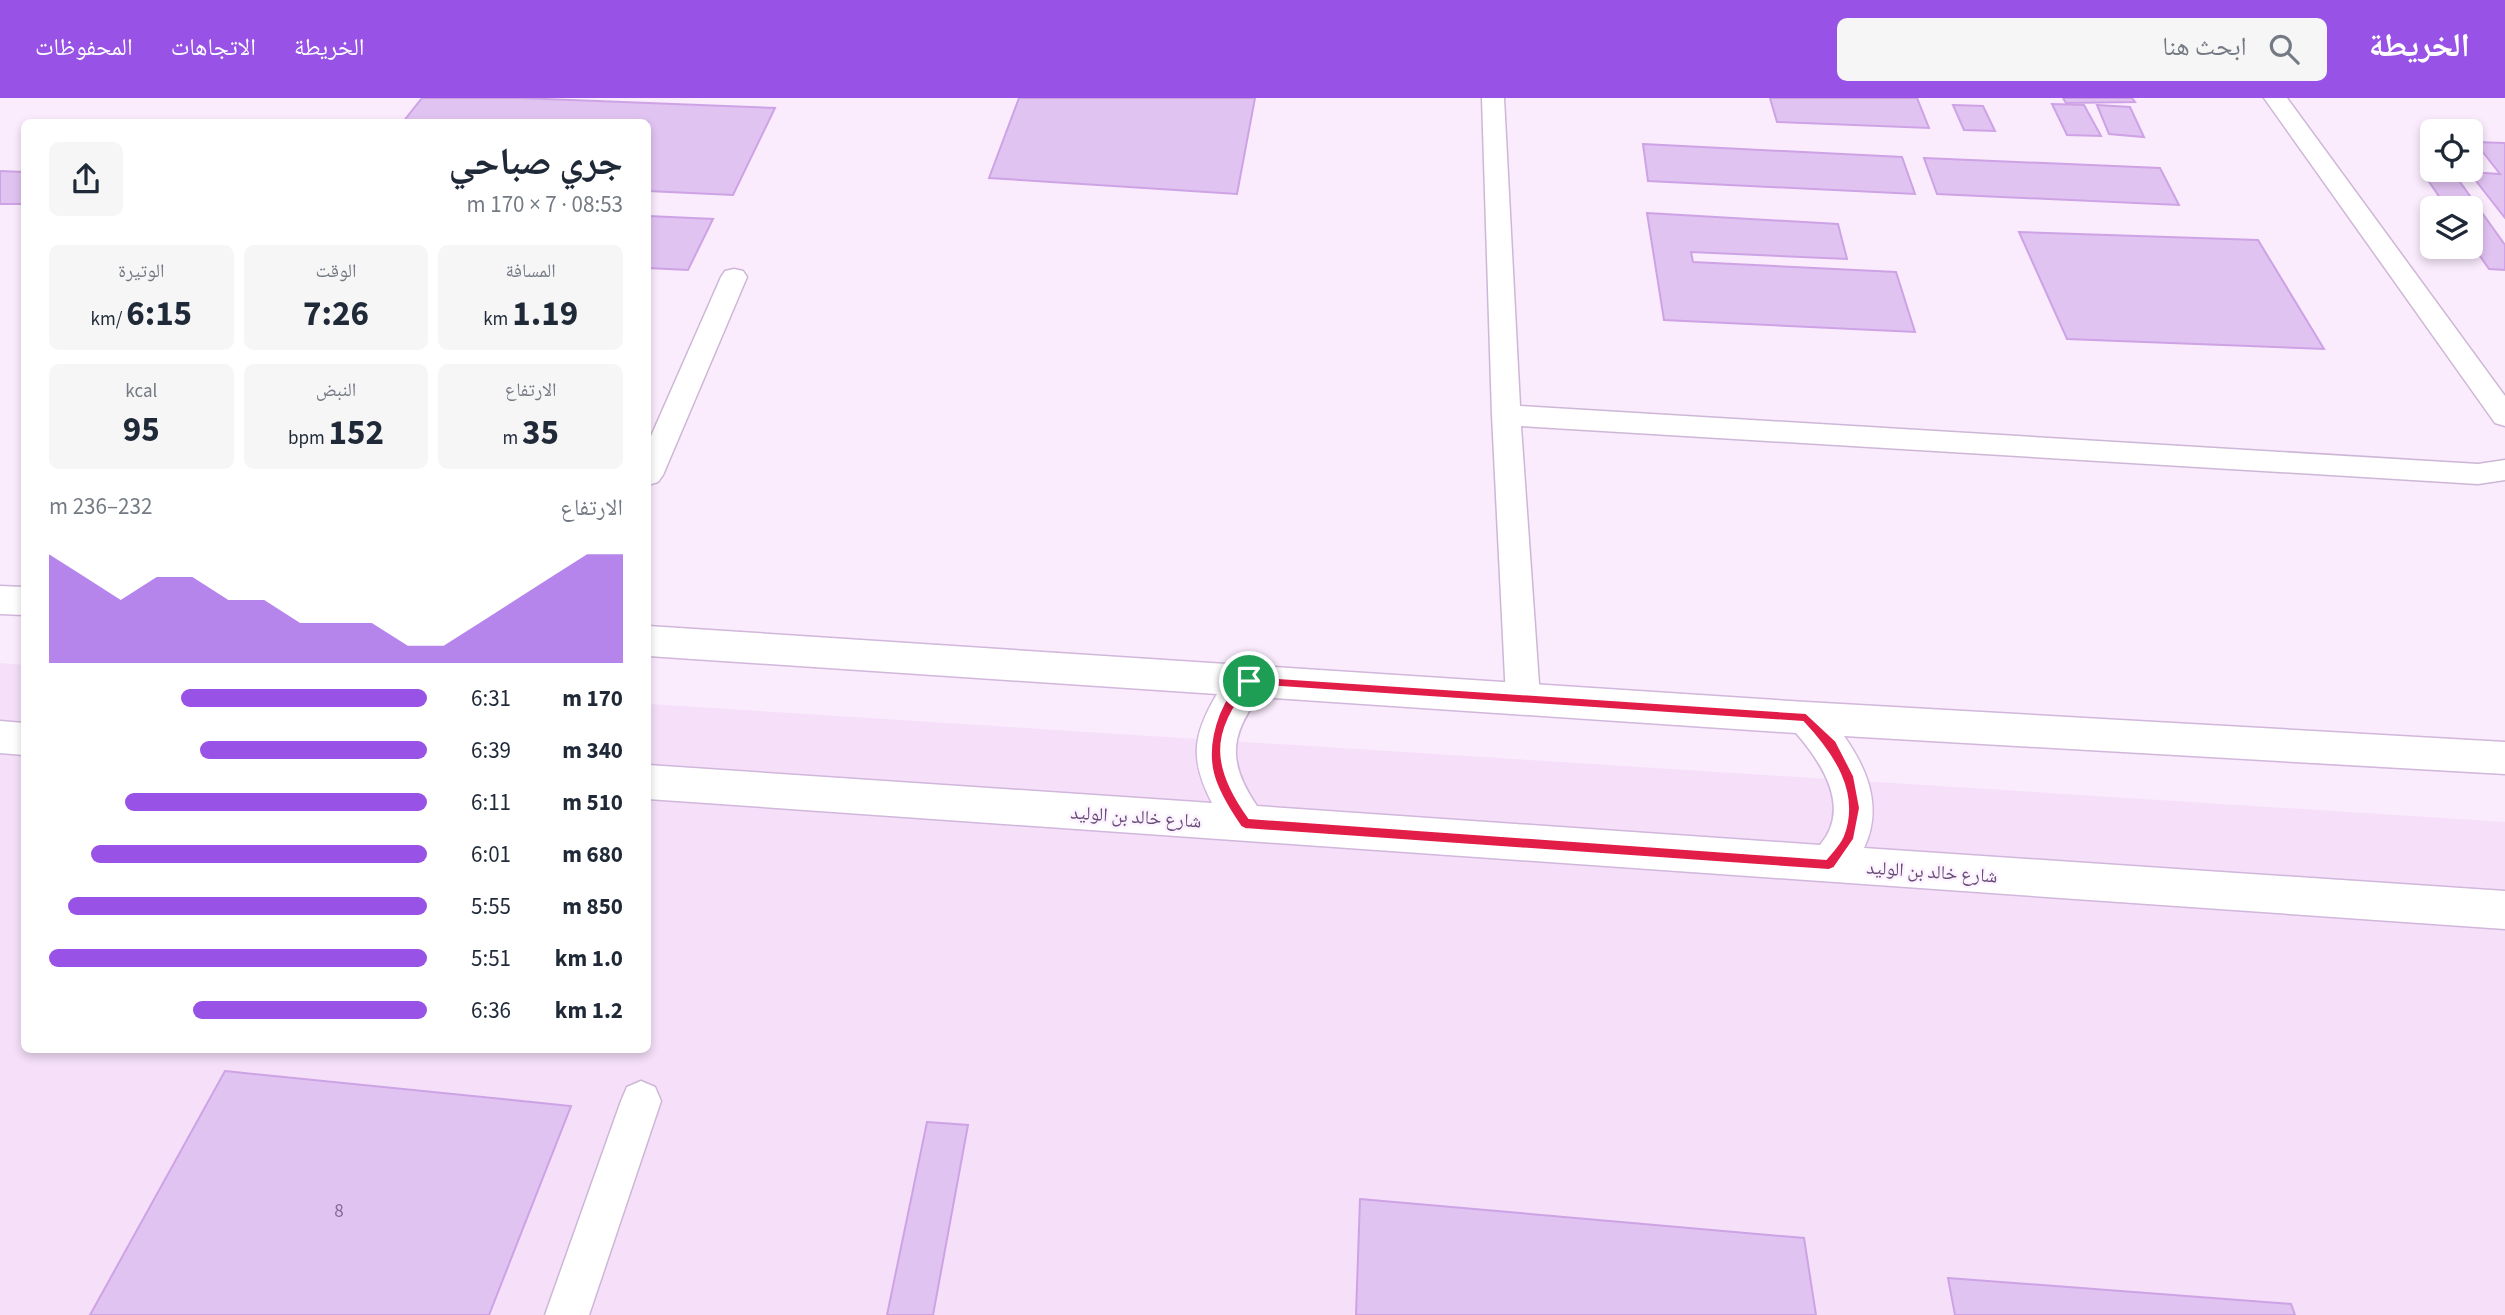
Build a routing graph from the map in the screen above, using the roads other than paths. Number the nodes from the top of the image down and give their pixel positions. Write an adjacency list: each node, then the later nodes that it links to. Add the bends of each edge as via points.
1 (1493, 98): 4 (lane)
2 (2275, 98): 5 (lane)
3 (734, 277): 6 (lane)
4 (1506, 415): 7 (lane, via 2478,474); 12 (lane)
5 (2505, 416)
6 (651, 468)
7 (2505, 470)
8 (0, 600): 9 (main road)
9 (21, 601)
10 (651, 642): 11 (main road)
11 (1249, 681): 12 (main road); 18 (main road, via 1228,705 1217,734 1216,764 1226,795)
12 (1523, 698): 13 (main road)
13 (1806, 718): 16 (main road); 19 (main road, via 1832,745 1848,776 1854,808 1848,839)
14 (0, 737): 15 (main road)
15 (21, 739)
16 (2505, 758)
17 (651, 782): 18 (main road, شارع خالد بن الوليد)
18 (1245, 823): 19 (main road, شارع خالد بن الوليد)
19 (1829, 864): 20 (main road, شارع خالد بن الوليد)
20 (2505, 910)
21 (641, 1101): 22 (lane)
22 (567, 1315)

